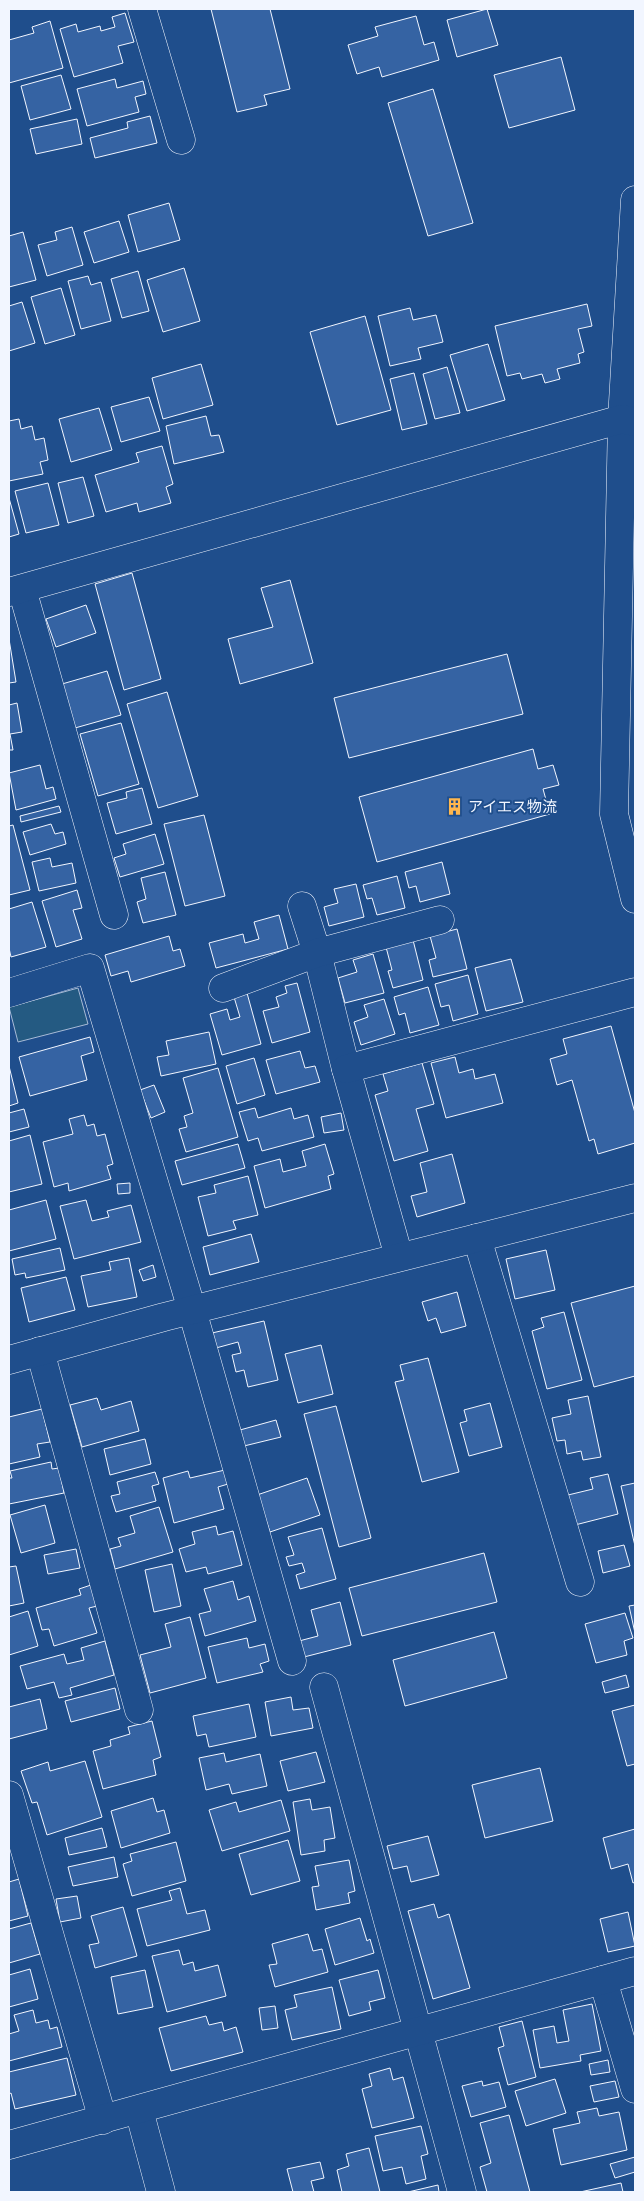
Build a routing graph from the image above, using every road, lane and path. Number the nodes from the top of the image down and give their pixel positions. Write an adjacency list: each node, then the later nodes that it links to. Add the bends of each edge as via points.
1 (142, 9): 2 (street)
2 (181, 140)
3 (635, 200): 4 (street)
4 (629, 421): 5 (street); 6 (street, via 614,814)
5 (16, 590): 9 (street)
6 (626, 826): 7 (street)
7 (635, 899)
8 (302, 906): 11 (street)
9 (114, 915)
10 (440, 920): 11 (street)
11 (317, 953): 12 (street); 15 (street)
12 (224, 988)
13 (635, 992): 15 (street)
14 (9, 993): 19 (street, via 90,968)
15 (346, 1069): 18 (street)
16 (635, 1198): 17 (street)
17 (477, 1238): 18 (street); 22 (street)
18 (399, 1258): 19 (street)
19 (192, 1310): 20 (street); 23 (street)
20 (40, 1351): 21 (street); 25 (street)
21 (9, 1360)
22 (580, 1582)
23 (292, 1662)
24 (324, 1687): 29 (street)
25 (139, 1710)
26 (9, 1795): 32 (street)
27 (635, 1971): 28 (street)
28 (603, 1980): 29 (street); 30 (street)
29 (417, 2032): 31 (street); 35 (street)
30 (635, 2088)
31 (139, 2110): 32 (street); 34 (street)
32 (103, 2120): 33 (street)
33 (9, 2146)
34 (162, 2192)
35 (462, 2192)

